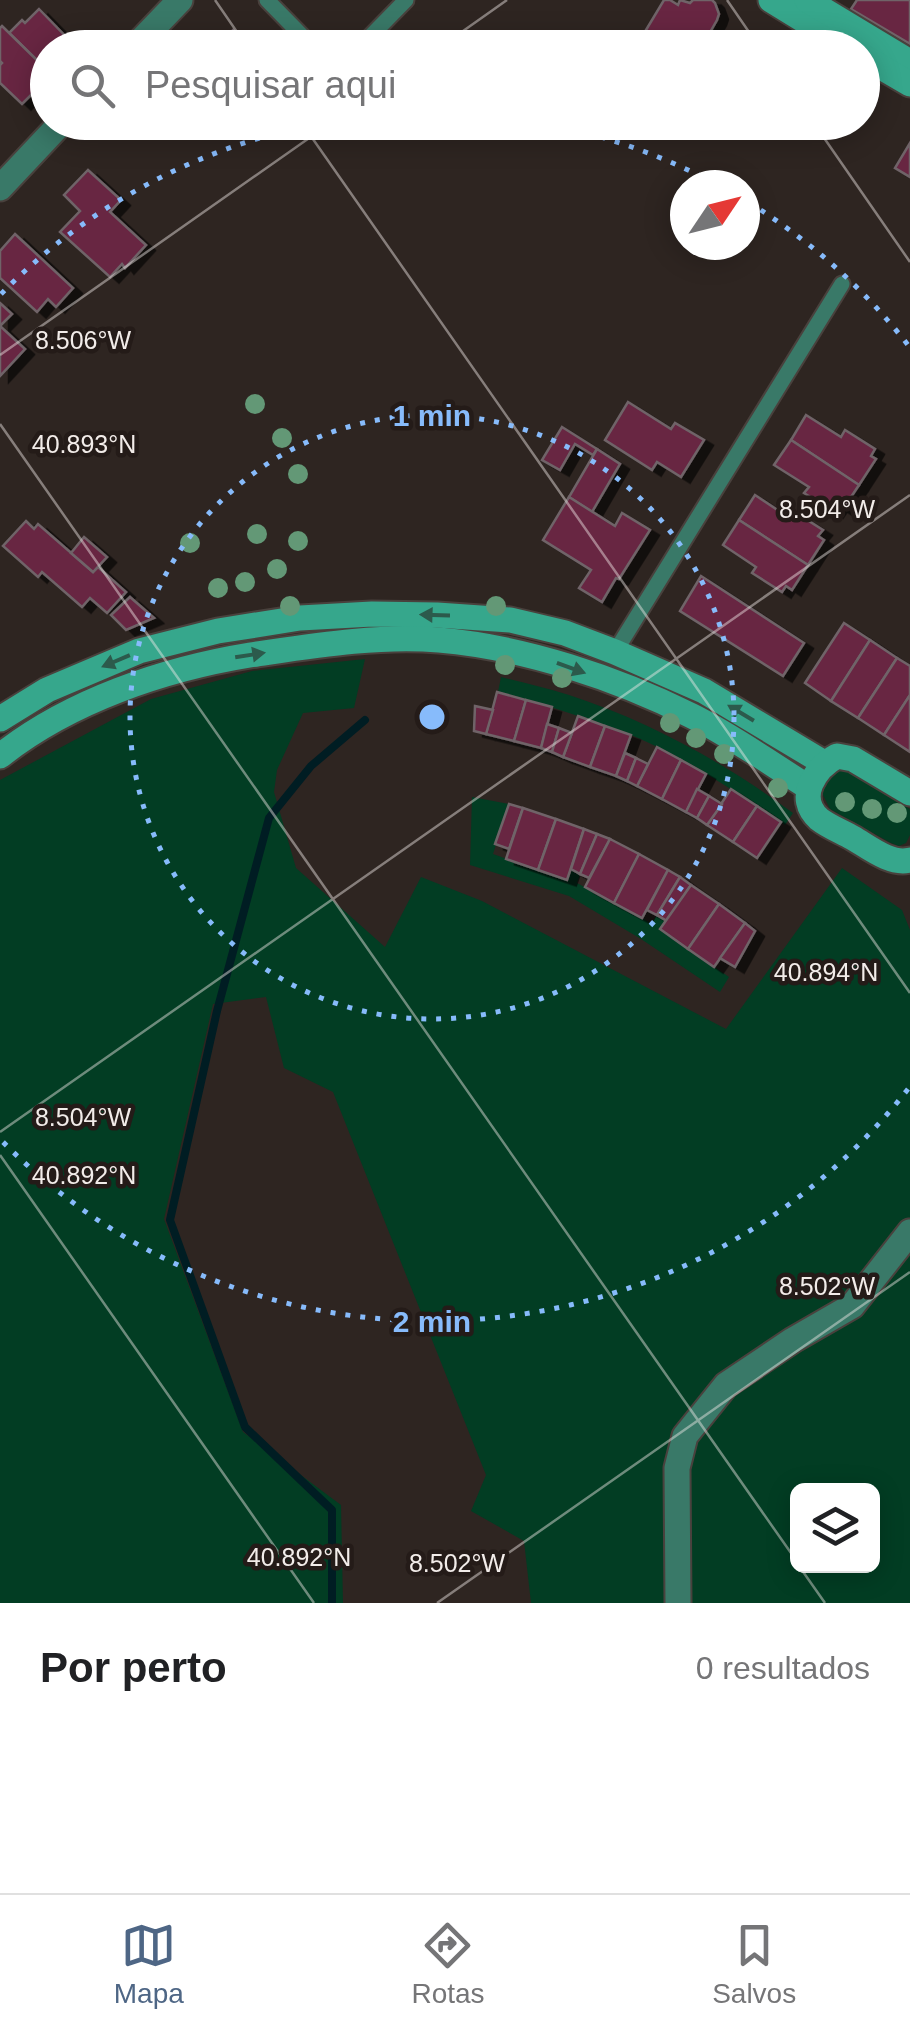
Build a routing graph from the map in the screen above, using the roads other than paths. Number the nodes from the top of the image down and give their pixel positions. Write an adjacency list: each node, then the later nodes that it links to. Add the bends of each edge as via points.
1 (180, 0): 6 (street)
2 (266, 0): 7 (lane)
3 (406, 0): 8 (lane)
4 (770, 0): 9 (street)
5 (807, 0): 10 (street)
6 (151, 30)
7 (296, 30)
8 (377, 30)
9 (819, 30)
10 (857, 30)
11 (880, 44): 12 (street)
12 (910, 62)
13 (880, 66): 14 (street)
14 (910, 84)
15 (45, 140): 16 (street)
16 (0, 188)
17 (842, 284): 18 (lane)
18 (616, 652): 19 (street, one-way to 19, via 510,620 300,618 139,651 47,690); 21 (street, one-way to 18, via 704,691)
19 (0, 719)
20 (0, 756): 22 (street, one-way to 22, via 59,717 149,678 304,647 438,640 555,662 646,696 692,716)
21 (824, 763): 22 (street); 23 (street, via 837,756 853,760)
22 (808, 787): 24 (street, via 810,807 820,819)
23 (910, 793)
24 (908, 867)
25 (910, 1232): 26 (street, via 852,1306 726,1385 685,1436 677,1468)
26 (678, 1603)

